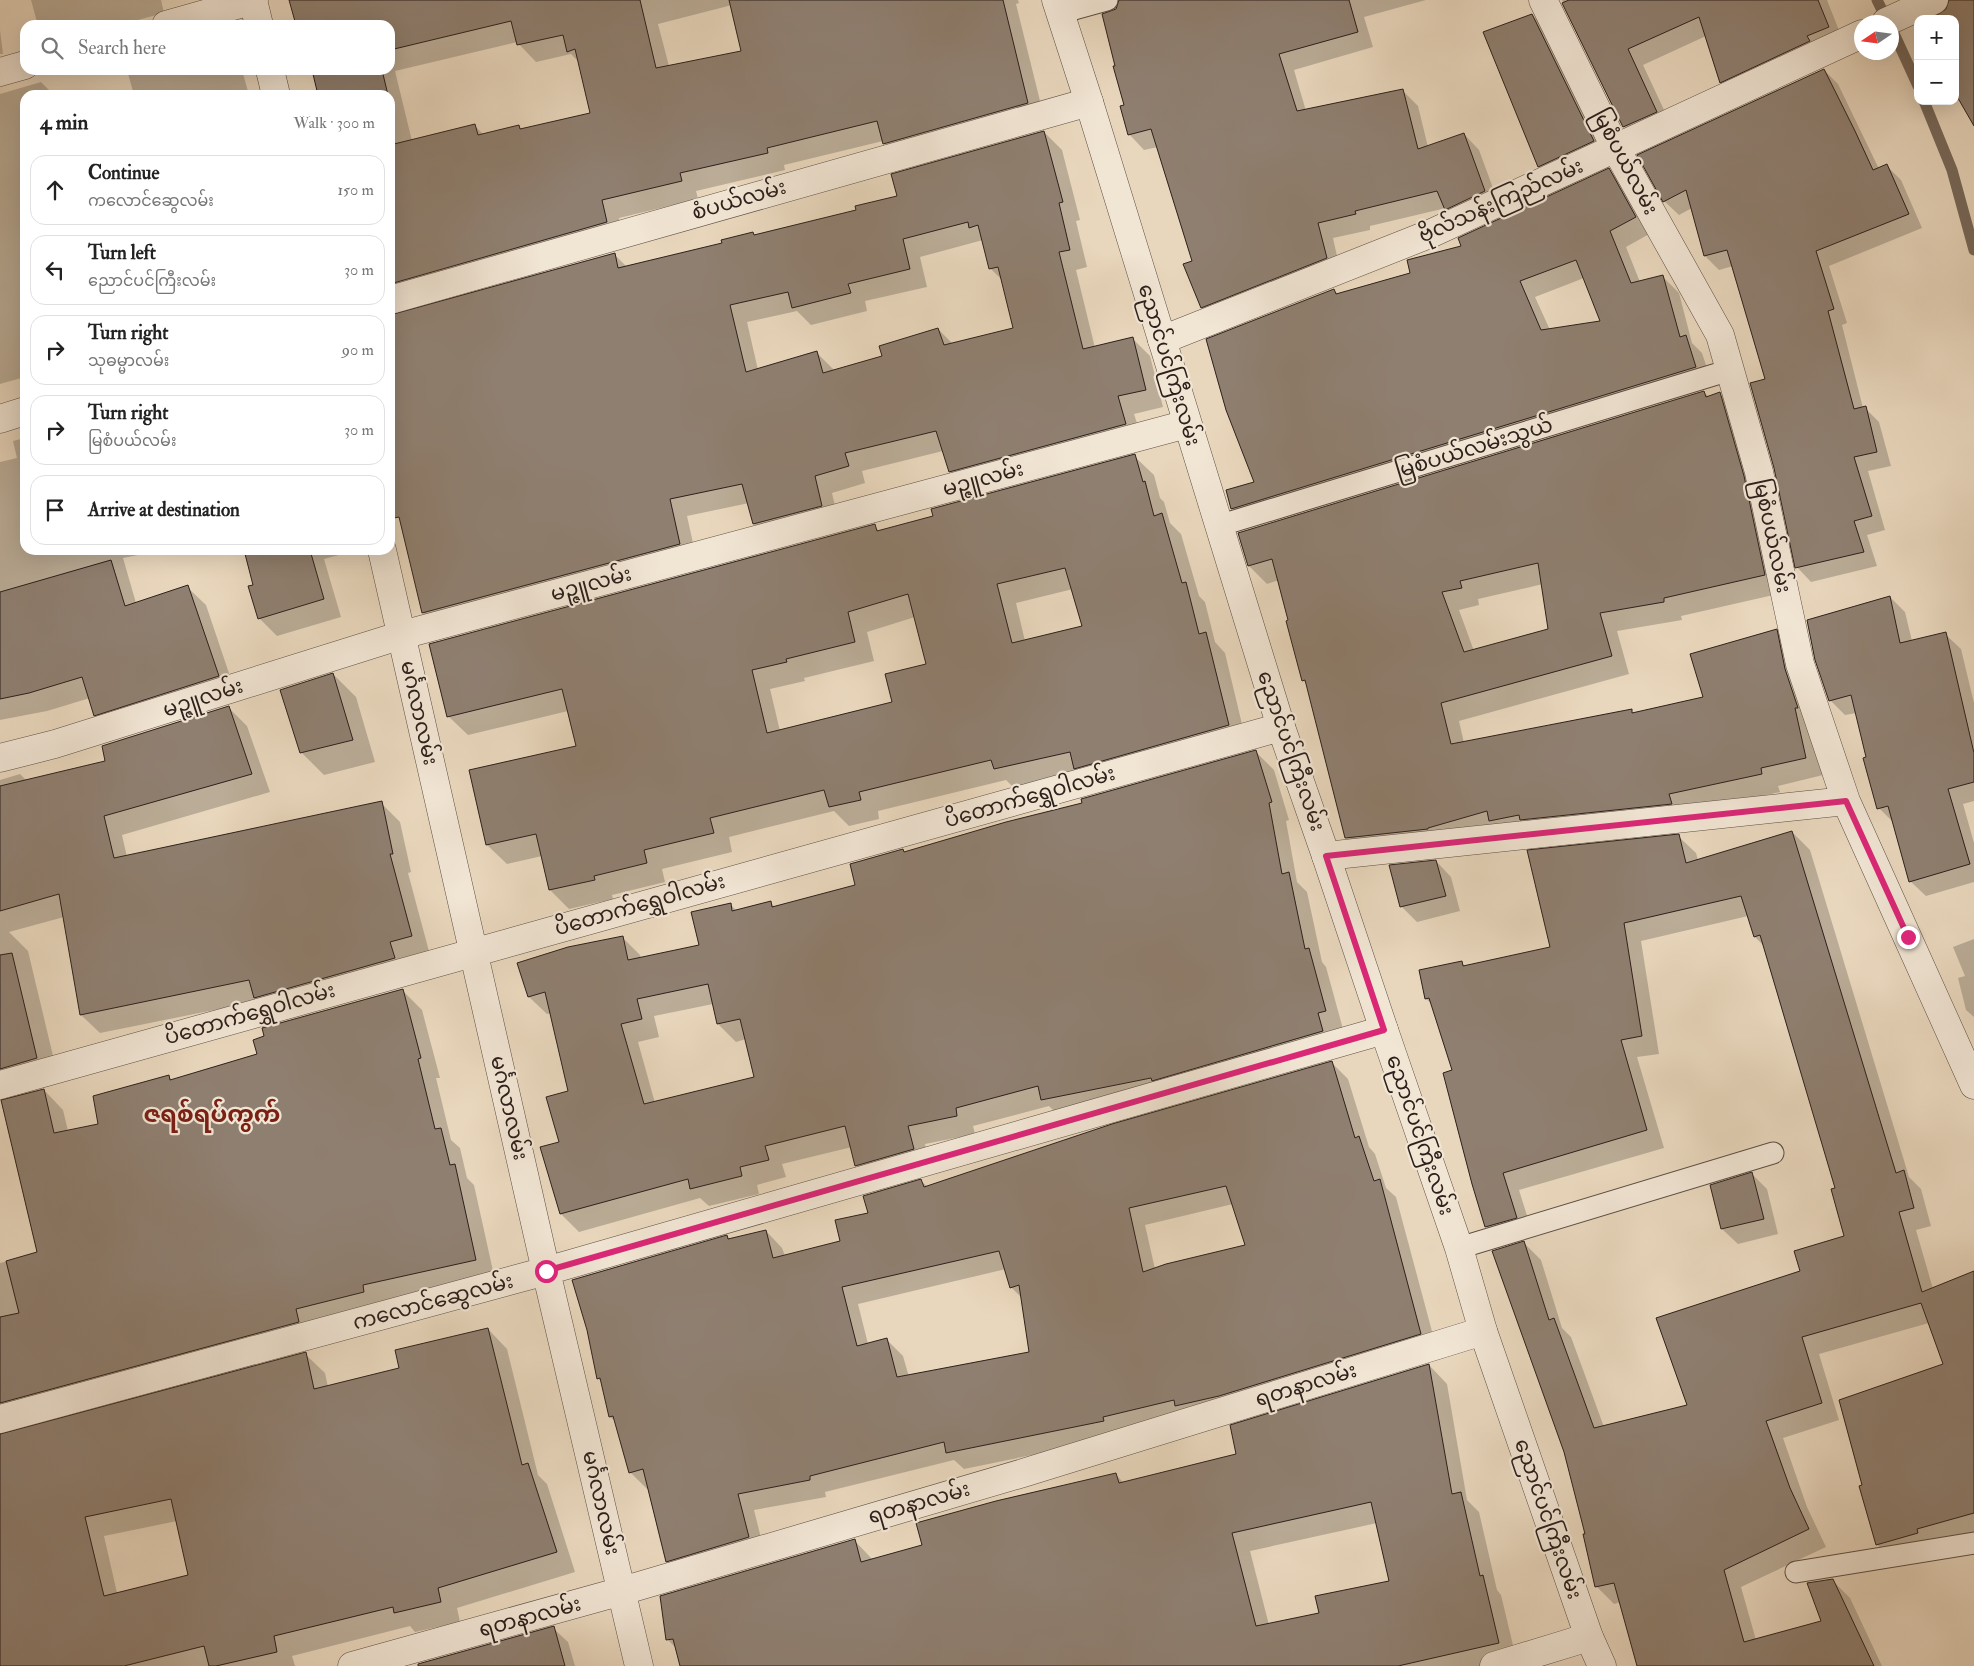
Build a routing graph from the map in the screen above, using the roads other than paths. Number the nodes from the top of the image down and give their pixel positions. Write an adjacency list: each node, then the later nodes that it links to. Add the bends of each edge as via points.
1 (253, 0): 7 (street); 8 (street)
2 (1107, 0): 5 (lane)
3 (1543, 0): 15 (street, မြစံပယ်လမ်း)
4 (1934, 0): 6 (street)
5 (1058, 7): 14 (street, ညောင်ပင်ကြီးလမ်း)
6 (1899, 16)
7 (183, 20)
8 (258, 20)
9 (1854, 38): 15 (street, ဗိုလ်သန်းကြည်လမ်း)
10 (20, 66): 11 (street)
11 (0, 72)
12 (271, 75): 13 (street)
13 (275, 90)
14 (1089, 102): 16 (street, စံပယ်လမ်း); 17 (street, ညောင်ပင်ကြီးလမ်း)
15 (1616, 148): 17 (street, ဗိုလ်သန်းကြည်လမ်း, via 1432,233); 18 (street, မြစံပယ်လမ်း, via 1720,335)
16 (395, 299)
17 (1162, 340): 21 (street, ညောင်ပင်ကြီးလမ်း)
18 (1730, 370): 22 (lane, မြစံပယ်လမ်းသွယ်); 27 (street, မြစံပယ်လမ်း, via 1759,472 1800,664)
19 (20, 413): 20 (street)
20 (0, 419)
21 (1187, 424): 22 (street, ညောင်ပင်ကြီးလမ်း); 24 (street, မဉ္ဇူလမ်း)
22 (1218, 526): 25 (street, ညောင်ပင်ကြီးလမ်း)
23 (383, 555): 24 (street, မင်္ဂလာလမ်း)
24 (402, 635): 26 (street, မဉ္ဇူလမ်း, via 55,744); 29 (street, မင်္ဂလာလမ်း)
25 (1280, 727): 28 (street, ညောင်ပင်ကြီးလမ်း); 29 (street, ပိတောက်ရွှေဝါလမ်း)
26 (0, 758)
27 (1846, 801): 28 (street); 32 (street, မြစံပယ်လမ်း)
28 (1326, 856): 30 (street, ညောင်ပင်ကြီးလမ်း)
29 (473, 952): 31 (street, ပိတောက်ရွှေဝါလမ်း); 35 (street, မင်္ဂလာလမ်း)
30 (1384, 1030): 34 (street, ညောင်ပင်ကြီးလမ်း); 35 (street, ကလောင်ဆွေလမ်း)
31 (0, 1084)
32 (1974, 1085)
33 (1773, 1153): 34 (lane)
34 (1459, 1248): 36 (street, ညောင်ပင်ကြီးလမ်း)
35 (546, 1271): 37 (street, ကလောင်ဆွေလမ်း); 40 (street, မင်္ဂလာလမ်း)
36 (1483, 1331): 40 (street, ရတနာလမ်း); 41 (street, ညောင်ပင်ကြီးလမ်း)
37 (0, 1419)
38 (1974, 1543): 39 (lane)
39 (1796, 1572)
40 (622, 1592): 42 (street, ရတနာလမ်း); 43 (street, မင်္ဂလာလမ်း)
41 (1589, 1637): 44 (street); 45 (street, ညောင်ပင်ကြီးလမ်း)
42 (352, 1666)
43 (638, 1666)
44 (1494, 1666)
45 (1602, 1666)

